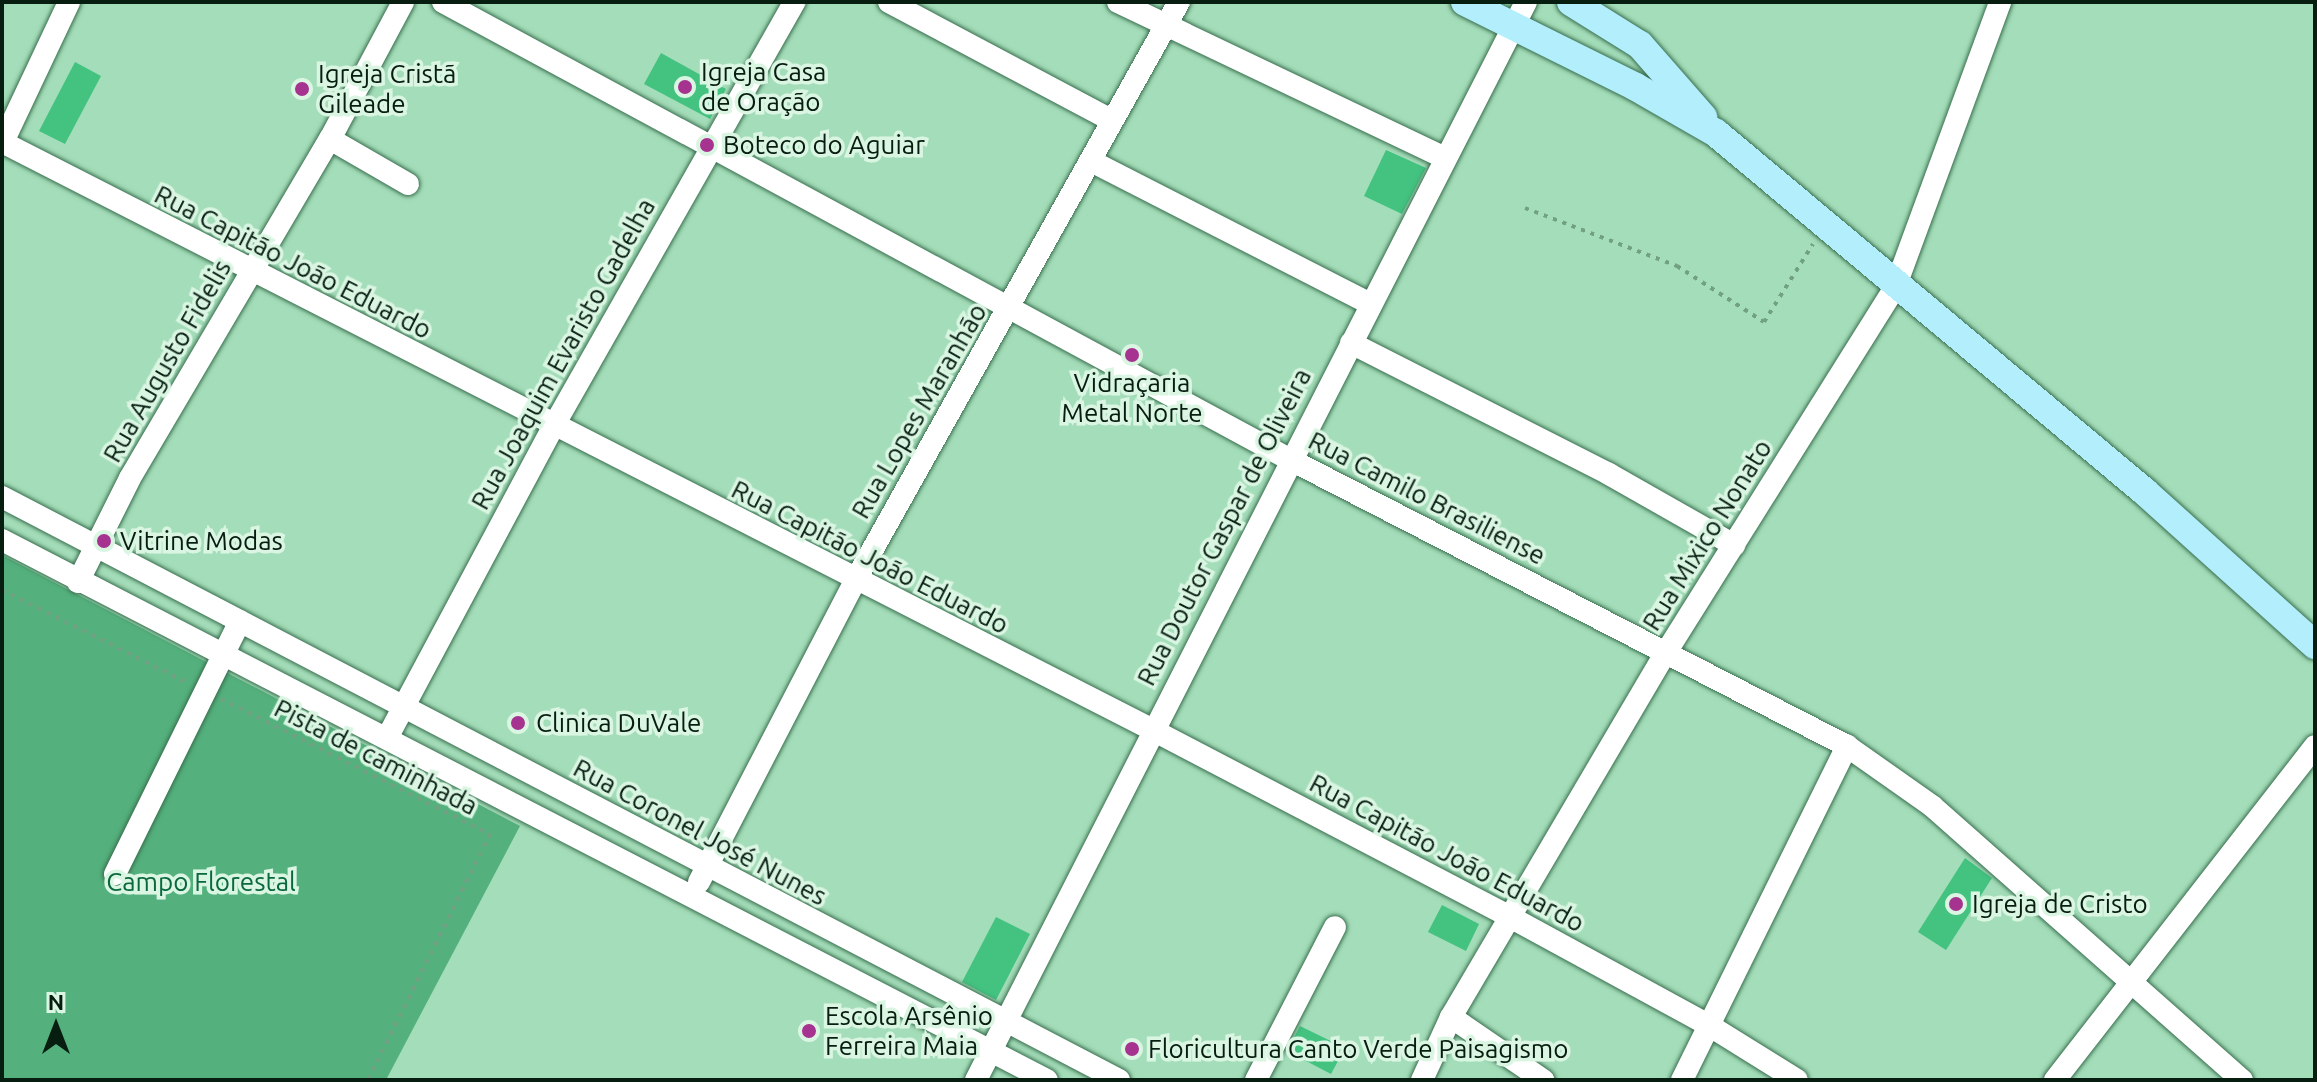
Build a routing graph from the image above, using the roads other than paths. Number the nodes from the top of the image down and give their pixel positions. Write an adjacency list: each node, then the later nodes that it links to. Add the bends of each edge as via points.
1 (69, 2): 16 (street)
2 (403, 2): 15 (street, Rua Augusto Fidelis)
3 (443, 2): 17 (street, Rua Camilo Brasiliense)
4 (794, 2): 17 (street, Rua Joaquim Evaristo Gadelha)
5 (889, 2): 13 (street)
6 (1118, 2): 12 (street)
7 (1179, 2): 12 (street, Rua Lopes Maranhão)
8 (1465, 2): 11 (main road)
9 (1571, 2): 14 (main road, via 1640,45)
10 (2000, 2): 22 (street, Rua Mixico Nonato)
11 (1520, 14): 14 (main road); 18 (street, Rua Doutor Gaspar de Oliveira)
12 (1164, 27): 13 (street, Rua Lopes Maranhão); 18 (street)
13 (1111, 120): 19 (street, Rua Lopes Maranhão)
14 (1716, 133): 22 (main road, via 1828,222)
15 (330, 139): 20 (street); 21 (street, Rua Augusto Fidelis)
16 (2, 143): 21 (street, Rua Capitão João Eduardo)
17 (710, 145): 24 (street, Rua Camilo Brasiliense); 26 (street, Rua Joaquim Evaristo Gadelha)
18 (1445, 158): 23 (street, Rua Doutor Gaspar de Oliveira)
19 (1091, 161): 23 (street); 24 (street, Rua Lopes Maranhão)
20 (408, 184)
21 (250, 273): 26 (street, Rua Capitão João Eduardo); 31 (street, Rua Augusto Fidelis, via 130,478)
22 (1895, 288): 30 (street, Rua Mixico Nonato); 35 (main road, via 2145,492)
23 (1370, 304): 25 (street, Rua Doutor Gaspar de Oliveira)
24 (1012, 305): 27 (street, Rua Camilo Brasiliense); 32 (street, Rua Lopes Maranhão)
25 (1351, 343): 27 (street, Rua Doutor Gaspar de Oliveira); 30 (street, via 1609,474)
26 (553, 427): 32 (street, Rua Capitão João Eduardo); 38 (street, Rua Joaquim Evaristo Gadelha)
27 (1289, 459): 37 (street, Rua Camilo Brasiliense); 39 (street, Rua Doutor Gaspar de Oliveira)
28 (2, 497): 31 (street, Rua Coronel José Nunes)
29 (2, 540): 33 (street)
30 (1734, 545): 37 (street, Rua Mixico Nonato)
31 (97, 547): 33 (street, Rua Augusto Fidelis); 34 (street, Rua Coronel José Nunes)
32 (855, 581): 39 (street, Rua Capitão João Eduardo); 43 (street, Rua Lopes Maranhão)
33 (78, 582): 36 (street)
34 (240, 621): 36 (street); 38 (street, Rua Coronel José Nunes)
35 (2315, 645)
36 (225, 652): 40 (street); 44 (street)
37 (1665, 654): 41 (street, Rua Camilo Brasiliense); 46 (street, Rua Mixico Nonato)
38 (403, 706): 40 (street, Rua Joaquim Evaristo Gadelha); 43 (street, Rua Coronel José Nunes)
39 (1151, 729): 46 (street, Rua Capitão João Eduardo); 50 (street, Rua Doutor Gaspar de Oliveira)
40 (387, 738): 45 (street)
41 (1847, 746): 48 (street, Rua Camilo Brasiliense, via 1932,806); 51 (street)
42 (2315, 746): 48 (street)
43 (705, 868): 45 (street, Rua Lopes Maranhão); 50 (street, Rua Coronel José Nunes)
44 (115, 874)
45 (693, 894): 52 (street)
46 (1512, 918): 49 (street, Rua Mixico Nonato); 51 (street, Rua Capitão João Eduardo)
47 (1335, 927): 56 (street)
48 (2131, 981): 61 (street); 62 (street, Rua Camilo Brasiliense)
49 (1451, 1017): 57 (street, Rua Mixico Nonato); 58 (street)
50 (1004, 1023): 52 (street, Rua Doutor Gaspar de Oliveira); 55 (street, Rua Coronel José Nunes)
51 (1710, 1026): 59 (street); 60 (street, Rua Capitão João Eduardo)
52 (992, 1049): 53 (street, Rua Doutor Gaspar de Oliveira); 54 (street)
53 (976, 1080)
54 (1047, 1080)
55 (1119, 1080)
56 (1256, 1080)
57 (1422, 1080)
58 (1543, 1080)
59 (1682, 1080)
60 (1797, 1080)
61 (2055, 1080)
62 (2242, 1080)

